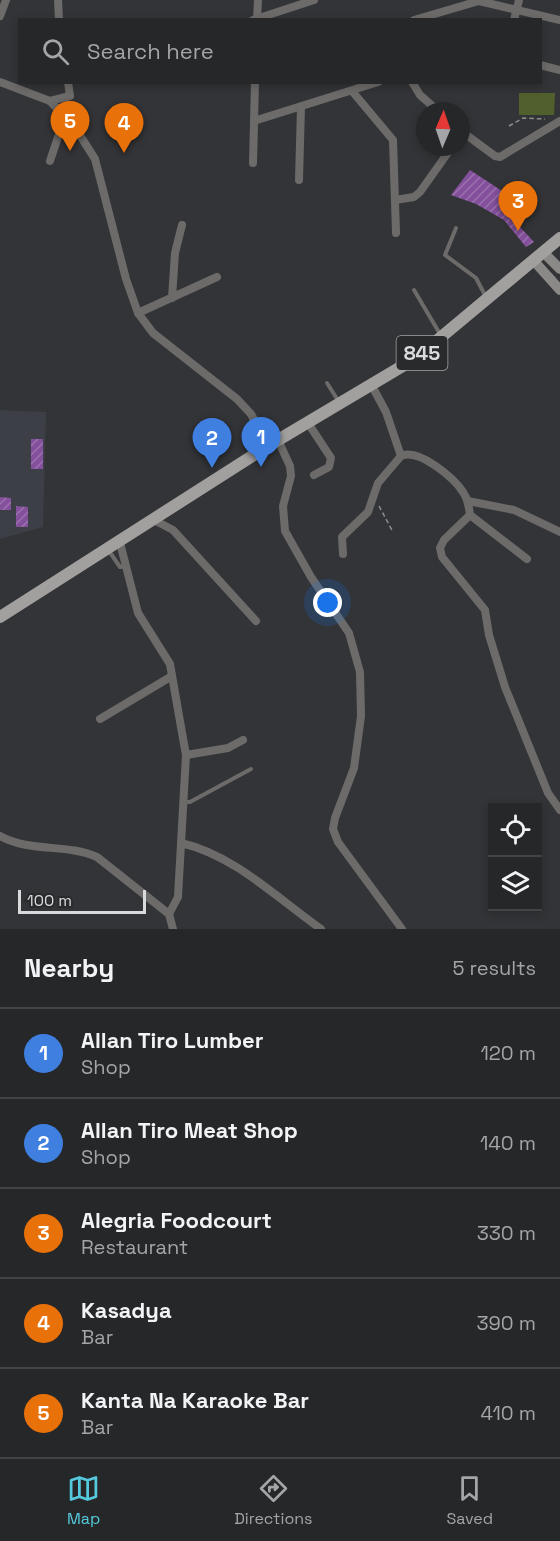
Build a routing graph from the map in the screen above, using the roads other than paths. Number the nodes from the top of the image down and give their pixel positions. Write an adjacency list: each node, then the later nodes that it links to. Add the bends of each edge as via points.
1 (6, 0): 6 (street)
2 (58, 0): 7 (street)
3 (258, 0): 8 (street)
4 (314, 0): 9 (street)
5 (518, 4): 10 (street, via 479,1); 11 (street)
6 (0, 16)
7 (59, 18)
8 (256, 18)
9 (259, 18)
10 (421, 18)
11 (560, 20)
12 (542, 66): 13 (street)
13 (560, 70)
14 (0, 82): 20 (street)
15 (68, 84): 20 (street, via 70,96)
16 (255, 84): 24 (street)
17 (372, 84): 19 (street)
18 (413, 84): 21 (street)
19 (352, 91): 22 (street); 31 (street, via 393,140)
20 (50, 100): 23 (street)
21 (428, 102)
22 (301, 107): 24 (street); 30 (street)
23 (65, 116): 28 (street); 43 (street, via 95,159)
24 (254, 121): 29 (street)
25 (560, 121): 26 (street, via 500,157)
26 (470, 138)
27 (446, 156): 31 (street, via 420,192)
28 (51, 161)
29 (253, 163)
30 (298, 180)
31 (395, 200): 34 (street)
32 (182, 225): 41 (street, via 175,253)
33 (456, 228): 42 (lane, via 445,255 476,278)
34 (396, 233)
35 (560, 238): 36 (main road, 845)
36 (538, 256): 37 (street); 40 (street); 42 (main road, 845)
37 (560, 269)
38 (217, 277): 41 (street)
39 (414, 290): 44 (lane)
40 (560, 290)
41 (172, 298): 43 (street)
42 (488, 300): 44 (main road, 845)
43 (138, 313): 49 (street, via 153,333 237,399)
44 (442, 337): 46 (main road, 845)
45 (327, 383): 47 (lane)
46 (372, 386): 47 (main road, 845); 50 (street)
47 (341, 405): 48 (main road, 845)
48 (308, 423): 49 (main road, 845); 51 (street, via 331,458 329,466)
49 (273, 443): 54 (main road, 845); 75 (street, via 291,476 283,506 285,531 349,633 360,672 361,716 354,768 333,829 338,842)
50 (401, 456): 52 (street, via 427,460 453,479); 58 (street, via 382,476 368,512 342,537)
51 (314, 475)
52 (468, 501): 53 (street); 55 (street, via 514,510)
53 (470, 515): 59 (street); 69 (street, via 444,540 440,548 442,557 485,610 505,687 548,793)
54 (152, 519): 56 (main road, 845); 62 (street, via 173,530)
55 (560, 532)
56 (119, 539): 57 (main road, 845); 60 (street)
57 (107, 548): 60 (lane, via 120,567); 61 (main road, 845)
58 (343, 554)
59 (527, 559)
60 (126, 566): 63 (street, via 138,613 165,654)
61 (0, 617)
62 (256, 621)
63 (172, 676): 64 (street); 66 (street)
64 (100, 718)
65 (243, 740): 66 (street, via 228,748)
66 (186, 755): 68 (street)
67 (251, 769): 68 (lane, via 190,802)
68 (182, 802): 71 (street)
69 (560, 810)
70 (0, 836): 72 (street, via 31,847 84,851 97,857)
71 (181, 843): 72 (street, via 178,897); 74 (street, via 206,848)
72 (169, 914): 73 (street)
73 (173, 929)
74 (321, 929)
75 (402, 929)

